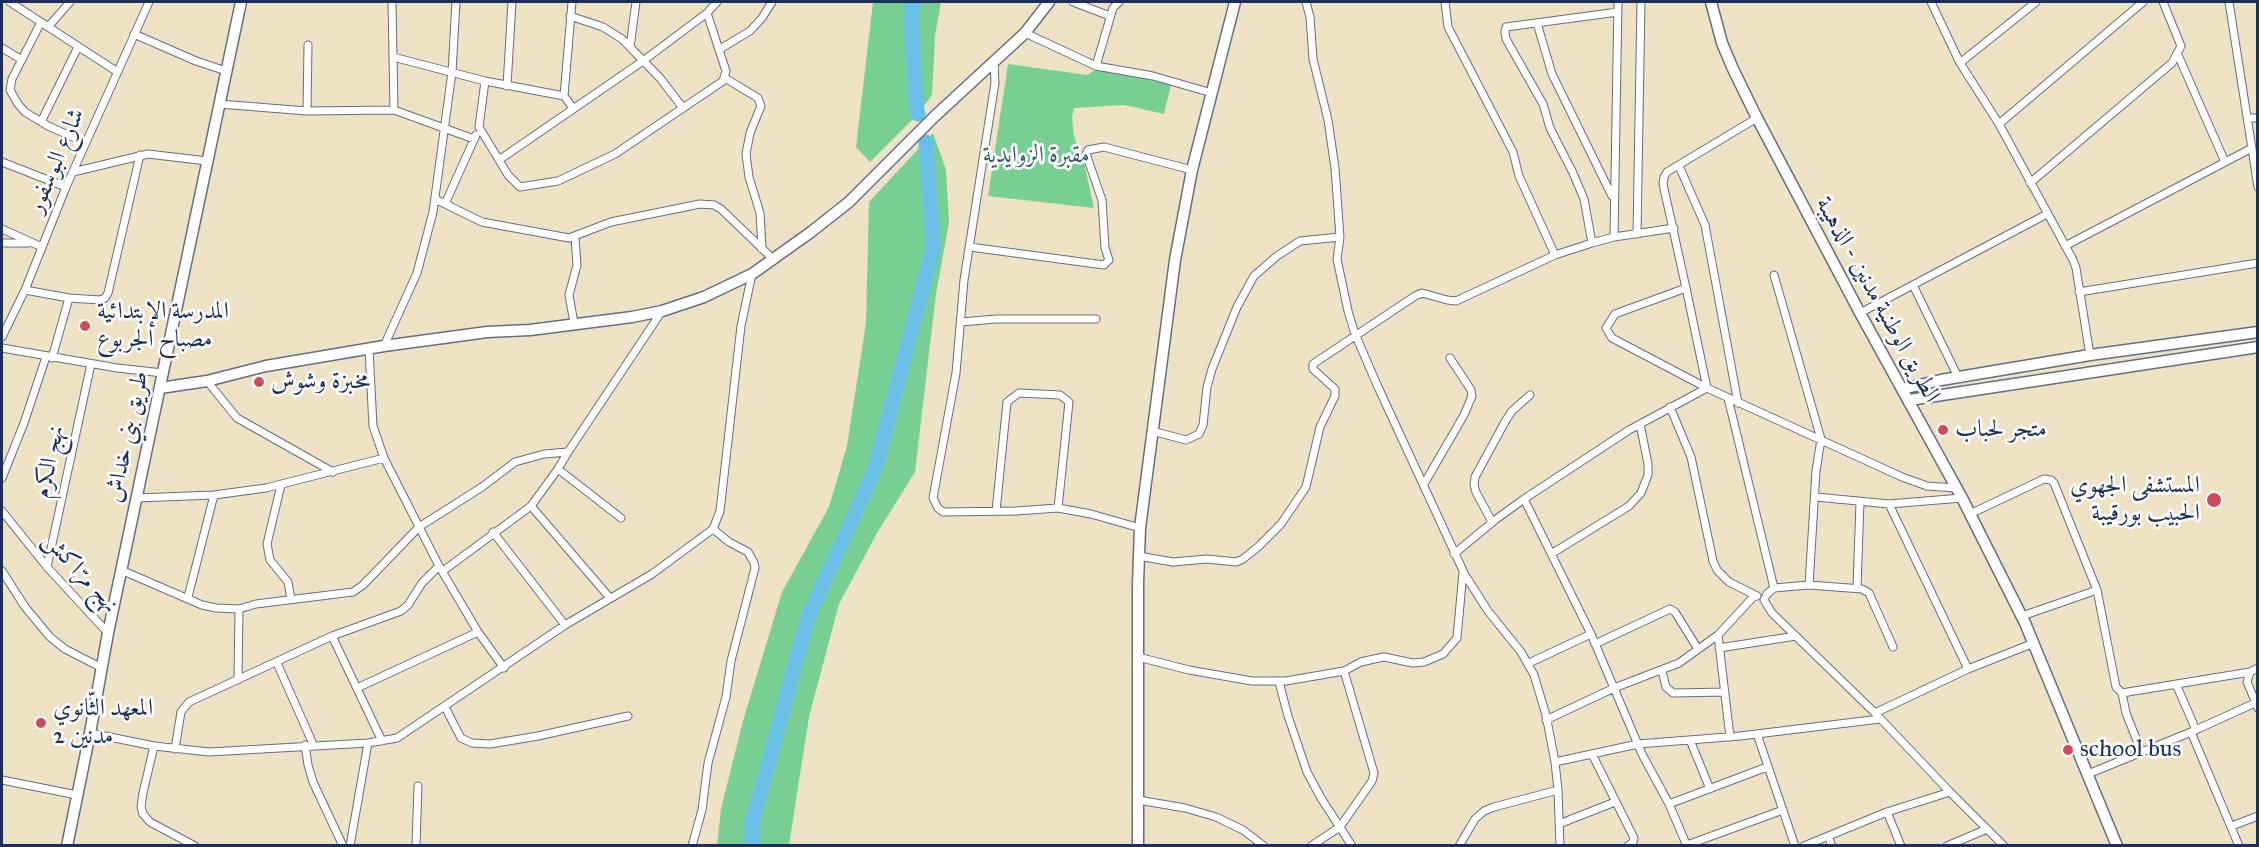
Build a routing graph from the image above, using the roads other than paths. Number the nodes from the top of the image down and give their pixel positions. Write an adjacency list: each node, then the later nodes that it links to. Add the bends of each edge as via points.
1 (13, 2): 31 (street)
2 (70, 2): 33 (street)
3 (149, 2): 35 (street, شارع البوسفور)
4 (241, 2): 49 (street, طريق بني خداش)
5 (392, 2): 42 (street)
6 (456, 2): 50 (street)
7 (512, 2): 53 (street)
8 (572, 2): 29 (street)
9 (636, 2): 38 (street)
10 (705, 2): 26 (street)
11 (771, 2): 40 (street, via 750,31)
12 (1049, 2): 34 (street)
13 (1073, 2): 30 (street)
14 (1119, 2): 30 (street)
15 (1235, 2): 54 (street)
16 (1306, 2): 90 (street, via 1313,59 1330,134)
17 (1445, 2): 99 (street, via 1451,34 1513,152 1519,176)
18 (1617, 2): 27 (street)
19 (1641, 2): 88 (street)
20 (1711, 2): 61 (street, الطريق الوطنية مدنين - الذهيبة, via 1722,43)
21 (1931, 2): 46 (street)
22 (2036, 2): 46 (street)
23 (2143, 2): 65 (street)
24 (2163, 2): 41 (street, via 2181,45)
25 (2229, 2): 62 (street)
26 (716, 4): 28 (street)
27 (1618, 12): 32 (street); 83 (street)
28 (707, 13): 40 (street); 44 (street)
29 (570, 16): 38 (street, via 603,27); 55 (street)
30 (1110, 16): 47 (street)
31 (40, 22): 33 (street); 43 (street)
32 (1537, 23): 83 (street, via 1552,74); 94 (street, via 1506,27 1506,39 1543,104 1550,128 1584,199)
33 (48, 27): 37 (street)
34 (1025, 33): 45 (street); 47 (street)
35 (134, 34): 48 (street, شارع البوسفور); 49 (street)
36 (308, 45): 60 (street)
37 (78, 47): 48 (street); 64 (street)
38 (630, 47): 44 (street)
39 (2, 48): 43 (street)
40 (720, 49): 51 (street)
41 (2178, 55): 75 (street); 79 (street)
42 (393, 57): 50 (street); 59 (street)
43 (22, 60): 64 (street, via 10,90 22,109)
44 (643, 61): 57 (street); 58 (street)
45 (994, 62): 97 (street, via 995,83); 100 (street, via 849,202)
46 (1960, 63): 65 (street)
47 (1096, 66): 54 (street, via 1153,76)
48 (116, 71): 69 (street, شارع البوسفور)
49 (226, 71): 56 (street, طريق بني خداش)
50 (452, 72): 52 (street); 66 (street)
51 (725, 78): 58 (street); 98 (street, via 760,102 746,154 760,213)
52 (485, 81): 53 (street); 67 (street)
53 (507, 86): 55 (street)
54 (1212, 93): 77 (street)
55 (564, 96): 57 (street)
56 (219, 105): 60 (street); 73 (street, طريق بني خداش)
57 (573, 108): 72 (street)
58 (683, 108): 72 (street, via 615,154 550,183 518,186)
59 (394, 110): 60 (street); 66 (street)
60 (307, 111)
61 (1757, 118): 76 (street); 110 (street, الطريق الوطنية مدنين - الذهيبة)
62 (2248, 118): 63 (street); 70 (street)
63 (2258, 118)
64 (40, 122): 69 (street)
65 (1999, 124): 79 (street)
66 (444, 127): 68 (street); 82 (street)
67 (479, 127): 68 (street); 72 (street)
68 (474, 139): 84 (street)
69 (86, 143): 78 (street, شارع البوسفور)
70 (2252, 148): 75 (street); 81 (street)
71 (140, 155): 73 (street); 78 (street); 108 (street, via 107,296 100,300)
72 (499, 160)
73 (207, 161): 125 (street, طريق بني خداش)
74 (2, 162): 80 (street)
75 (2226, 162): 95 (street)
76 (1679, 166): 86 (street, via 1667,172 1663,184); 134 (street, via 1705,225)
77 (1192, 170): 97 (street, via 1104,147 1088,150 1086,154 1102,200 1109,260 1104,266); 137 (street, via 1175,260)
78 (73, 172): 80 (street, شارع البوسفور)
79 (2030, 183): 85 (street)
80 (66, 187): 96 (street, شارع البوسفور)
81 (2258, 187)
82 (435, 199): 84 (street); 117 (street, via 417,273)
83 (1614, 199): 91 (street)
84 (445, 204): 89 (street, via 482,222)
85 (2047, 214): 95 (street); 104 (street)
86 (1674, 228): 88 (street); 105 (street)
87 (2, 229): 93 (street)
88 (1637, 234): 91 (street)
89 (575, 237): 98 (street, via 611,222 708,204 721,209); 113 (street, via 577,265 569,295)
90 (1340, 237): 115 (street, via 1337,259); 137 (street, via 1300,241 1254,276 1212,369 1199,434 1186,440)
91 (1614, 237): 94 (street)
92 (2, 243): 93 (street)
93 (32, 243): 96 (street)
94 (1592, 243): 99 (street)
95 (2065, 246): 107 (street, via 2076,268)
96 (42, 247): 106 (street, شارع البوسفور)
97 (970, 247): 112 (street)
98 (762, 249): 100 (street)
99 (1555, 255): 115 (street, via 1456,301 1422,293)
100 (774, 260): 102 (street)
101 (2258, 263): 107 (street)
102 (752, 274): 109 (street, via 704,297); 163 (street, via 741,326 722,498)
103 (1774, 274): 138 (street)
104 (1912, 285): 110 (street); 126 (street)
105 (1686, 288): 129 (street); 129 (street, via 1615,314 1606,328 1612,338)
106 (25, 290): 108 (street); 116 (street, شارع البوسفور)
107 (2079, 292): 121 (street)
108 (69, 298): 122 (street)
109 (662, 311): 113 (street); 139 (street)
110 (1860, 313): 130 (street, الطريق الوطنية مدنين - الذهيبة)
111 (1096, 320): 112 (street)
112 (961, 322): 157 (street, via 949,420 933,498 943,512)
113 (574, 323): 117 (street)
114 (2258, 332): 121 (street)
115 (1355, 334): 144 (street); 167 (street, via 1313,364 1313,369 1336,393 1320,427 1308,482 1281,524 1236,562 1207,558 1173,562)
116 (2, 337)
117 (384, 346): 120 (street)
118 (2258, 347): 133 (street)
119 (2, 348): 122 (street)
120 (369, 349): 127 (street, via 266,366); 140 (street, via 373,426)
121 (2090, 355): 126 (street)
122 (49, 357): 124 (street); 143 (street)
123 (1450, 358): 144 (street, via 1472,396)
124 (91, 364): 125 (street); 168 (street, نهج الكرم)
125 (163, 373): 128 (street, طريق بني خداش)
126 (1958, 377): 130 (street)
127 (207, 381): 128 (street); 142 (street, via 237,418)
128 (160, 388): 149 (street, طريق بني خداش)
129 (1707, 388): 132 (street); 135 (street)
130 (1902, 388): 133 (street, الطريق الوطنية مدنين - الذهيبة)
131 (1530, 395): 160 (street, via 1512,411 1475,477 1476,492)
132 (1728, 398): 134 (street); 174 (street)
133 (1909, 400): 146 (street, الطريق الوطنية مدنين - الذهيبة)
134 (1738, 403): 138 (street)
135 (1670, 407): 136 (street); 177 (street, via 1691,458 1717,570 1729,582)
136 (1640, 424): 151 (street); 166 (street, via 1648,464 1641,493 1629,506)
137 (1152, 431): 162 (street)
138 (1821, 439): 146 (street, via 1902,477 1927,486); 148 (street)
139 (568, 452): 141 (street); 161 (street, via 515,462)
140 (384, 458): 142 (street); 161 (street)
141 (558, 470): 154 (street); 159 (street)
142 (333, 472): 145 (street)
143 (2, 478)
144 (1424, 484): 165 (street)
145 (281, 485): 147 (street); 180 (street, via 267,544 270,560 288,582)
146 (1956, 488): 150 (street, الطريق الوطنية مدنين - الذهيبة)
147 (214, 495): 149 (street); 178 (street)
148 (1816, 497): 152 (street); 173 (street)
149 (137, 498): 170 (street, طريق بني خداش)
150 (1962, 498): 153 (street); 158 (street, الطريق الوطنية مدنين - الذهيبة)
151 (1524, 499): 160 (street); 166 (street)
152 (1860, 502): 153 (street); 175 (street)
153 (1890, 504): 202 (street)
154 (531, 506): 164 (street); 179 (street)
155 (1058, 508): 157 (street); 157 (street, via 1069,402 1060,395 1019,393 1007,402); 162 (street)
156 (2, 511): 168 (street, نهج مرّاكش)
157 (996, 511)
158 (1970, 514): 176 (street, via 2044,479 2051,480); 183 (street, الطريق الوطنية مدنين - الذهيبة)
159 (621, 518)
160 (1492, 522): 165 (street)
161 (419, 527): 169 (street); 180 (street, via 358,589)
162 (1140, 528): 167 (street)
163 (713, 529): 179 (street, via 652,574); 258 (street, via 748,552 755,568)
164 (494, 532): 169 (street); 184 (street)
165 (1454, 554): 172 (street)
166 (1551, 554): 187 (street)
167 (1138, 556): 196 (street)
168 (47, 567): 186 (street, نهج مرّاكش)
169 (441, 569): 185 (street); 189 (street, via 422,583 404,608)
170 (122, 570): 178 (street); 186 (street, طريق بني خداش)
171 (2, 571): 199 (street, via 29,614 50,637 65,650)
172 (1463, 572): 198 (street); 203 (street, via 1457,638 1443,654 1413,663 1384,657)
173 (1809, 585): 174 (street); 175 (street)
174 (1774, 588): 181 (street)
175 (1857, 588): 193 (street, via 1869,593)
176 (2097, 590): 183 (street); 212 (street, via 2116,687)
177 (1755, 596): 181 (street); 188 (street)
178 (188, 597): 182 (street, via 216,608)
179 (610, 598): 184 (street)
180 (291, 599): 182 (street)
181 (1764, 600): 190 (street)
182 (239, 609): 206 (street)
183 (2022, 616): 191 (street, الطريق الوطنية مدنين - الذهيبة)
184 (565, 625): 200 (street)
185 (478, 632): 200 (street); 209 (street)
186 (108, 633): 199 (street, طريق بني خداش)
187 (1591, 634): 192 (street); 198 (street)
188 (1718, 635): 194 (street); 195 (street)
189 (332, 636): 197 (street); 209 (street)
190 (1796, 636): 194 (street); 215 (street)
191 (2034, 643): 202 (street); 234 (street, الطريق الوطنية مدنين - الذهيبة)
192 (1595, 644): 195 (street, via 1670,609); 210 (street)
193 (1893, 647)
194 (1719, 648): 211 (street)
195 (1698, 649): 204 (street)
196 (1138, 657): 207 (street, via 1218,676); 241 (street)
197 (277, 663): 206 (street); 227 (street)
198 (1529, 663): 218 (street)
199 (102, 668): 220 (street, طريق بني خداش)
200 (504, 668): 214 (street)
201 (2258, 668): 205 (street)
202 (1968, 669): 215 (street)
203 (1344, 671): 207 (street); 249 (street, via 1374,774)
204 (1662, 671): 210 (street); 211 (street, via 1666,687 1673,693)
205 (2250, 672): 208 (street); 213 (street, via 2247,682)
206 (238, 680): 229 (street, via 185,705)
207 (1279, 682): 249 (street, via 1307,772)
208 (2176, 684): 212 (street); 219 (street)
209 (357, 688): 224 (street)
210 (1614, 688): 218 (street); 226 (street)
211 (1725, 692): 222 (street)
212 (2122, 693): 230 (street)
213 (2256, 705): 219 (street)
214 (445, 707): 216 (street, via 461,738 481,744); 224 (street, via 397,738)
215 (1875, 713): 217 (street)
216 (628, 716)
217 (1880, 719): 221 (street); 239 (street)
218 (1546, 720): 232 (street)
219 (2193, 731): 230 (street); 248 (street)
220 (90, 733): 228 (street); 240 (street, طريق بني خداش)
221 (1757, 734): 222 (street); 233 (street)
222 (1730, 737): 223 (street)
223 (1690, 740): 226 (street); 237 (street)
224 (382, 741): 225 (street)
225 (368, 742): 227 (street); 256 (street)
226 (1638, 744): 231 (street); 243 (street)
227 (309, 745): 229 (street, via 224,752); 255 (street, via 308,765 313,782)
228 (154, 746): 229 (street); 254 (street, via 143,793 143,814 150,822)
229 (175, 749)
230 (2141, 751): 234 (street)
231 (1592, 754): 232 (street); 242 (street)
232 (1555, 762): 238 (street)
233 (1767, 767): 237 (street); 244 (street)
234 (2088, 774): 272 (street, الطريق الوطنية مدنين - الذهيبة)
235 (2, 780): 240 (street)
236 (418, 786): 257 (street)
237 (1710, 789): 243 (street)
238 (1558, 790): 247 (street); 263 (street, via 1484,812 1475,819)
239 (1950, 792): 245 (street); 250 (street)
240 (77, 795): 253 (street, طريق بني خداش)
241 (1138, 800): 259 (street); 260 (street, via 1216,817)
242 (1615, 802): 247 (street); 265 (street, via 1634,838)
243 (1669, 804): 252 (street)
244 (1783, 810): 252 (street); 266 (street)
245 (1887, 812): 251 (street); 269 (street)
246 (2258, 816): 248 (street)
247 (1559, 824): 264 (street)
248 (2232, 826): 273 (street)
249 (1340, 827): 261 (street); 262 (street)
250 (1987, 829): 270 (street); 271 (street)
251 (1828, 836): 267 (street); 268 (street)
252 (1687, 845)
253 (67, 846)
254 (195, 846)
255 (343, 846)
256 (350, 846)
257 (416, 846)
258 (692, 846)
259 (1138, 846)
260 (1264, 846)
261 (1311, 846)
262 (1352, 846)
263 (1459, 846)
264 (1560, 846)
265 (1628, 846)
266 (1795, 846)
267 (1804, 846)
268 (1832, 846)
269 (1901, 846)
270 (1947, 846)
271 (2004, 846)
272 (2117, 846)
273 (2239, 846)

